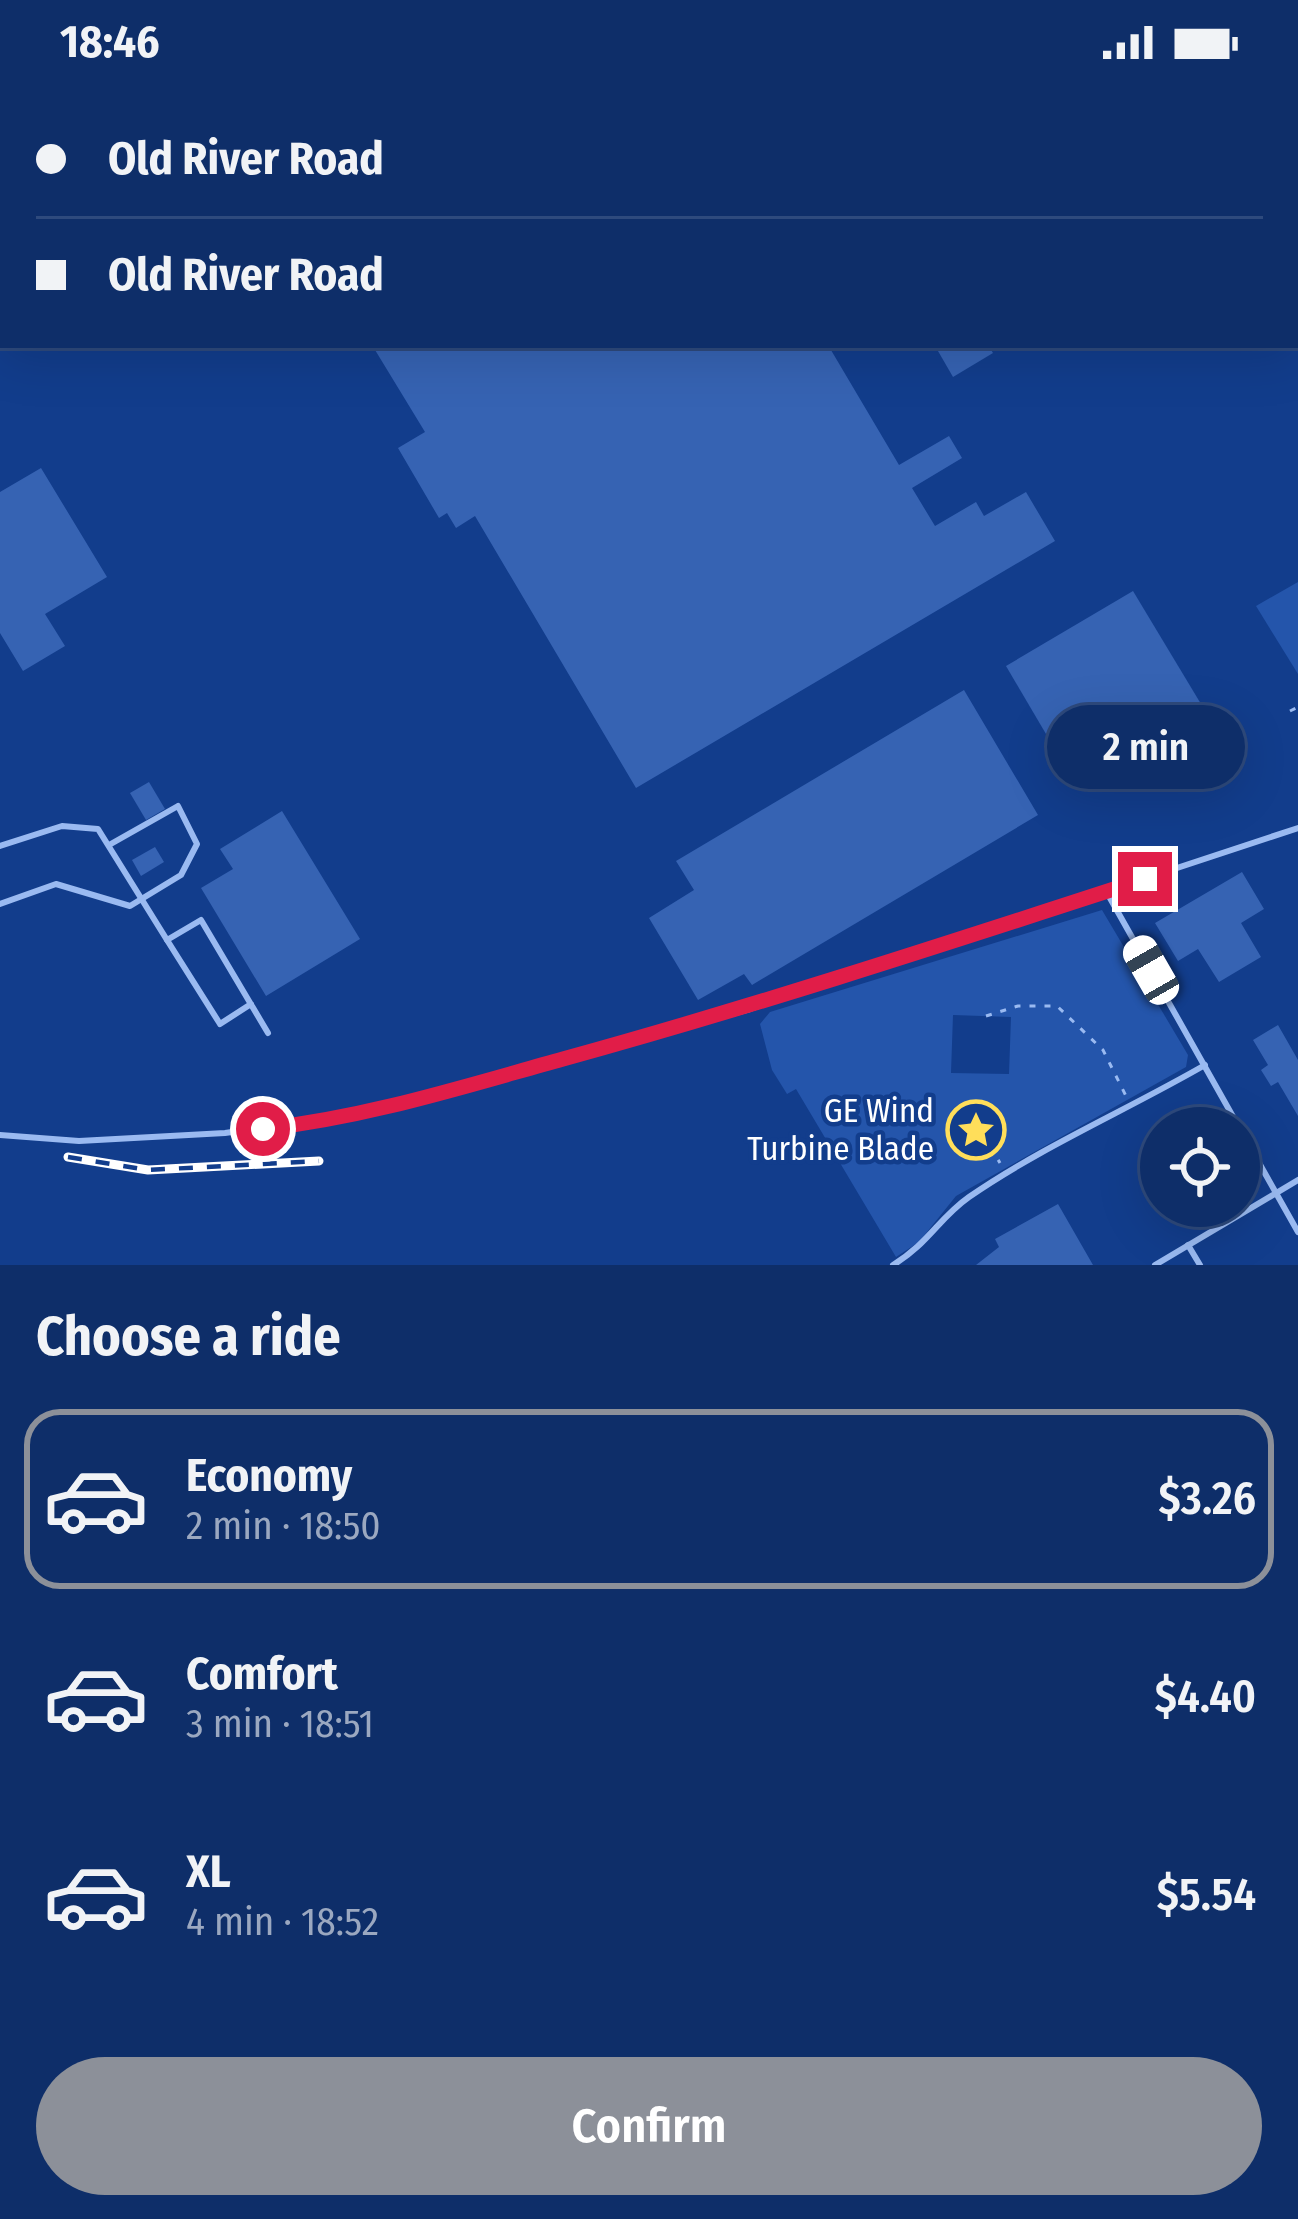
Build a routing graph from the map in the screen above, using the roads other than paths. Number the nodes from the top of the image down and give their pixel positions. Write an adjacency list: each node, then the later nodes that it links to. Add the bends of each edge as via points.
1 (1298, 828): 4 (lane)
2 (109, 845): 3 (lane, via 98,829 62,826); 5 (lane); 5 (lane, via 178,806 196,844 181,875)
3 (0, 846)
4 (1106, 891): 10 (lane); 11 (lane, via 750,1009 393,1109 225,1133 80,1141)
5 (142, 901): 6 (lane, via 130,906 56,884); 7 (lane)
6 (0, 904)
7 (167, 940): 8 (lane, via 220,1024); 8 (lane, via 201,920)
8 (251, 1004): 9 (lane)
9 (268, 1033)
10 (1205, 1066): 13 (lane); 16 (lane, via 968,1198 924,1246)
11 (0, 1135)
12 (1298, 1180): 13 (lane)
13 (1275, 1193): 14 (lane); 15 (lane)
14 (1298, 1232)
15 (1188, 1245): 17 (lane); 18 (lane)
16 (893, 1265)
17 (1155, 1265)
18 (1200, 1265)

